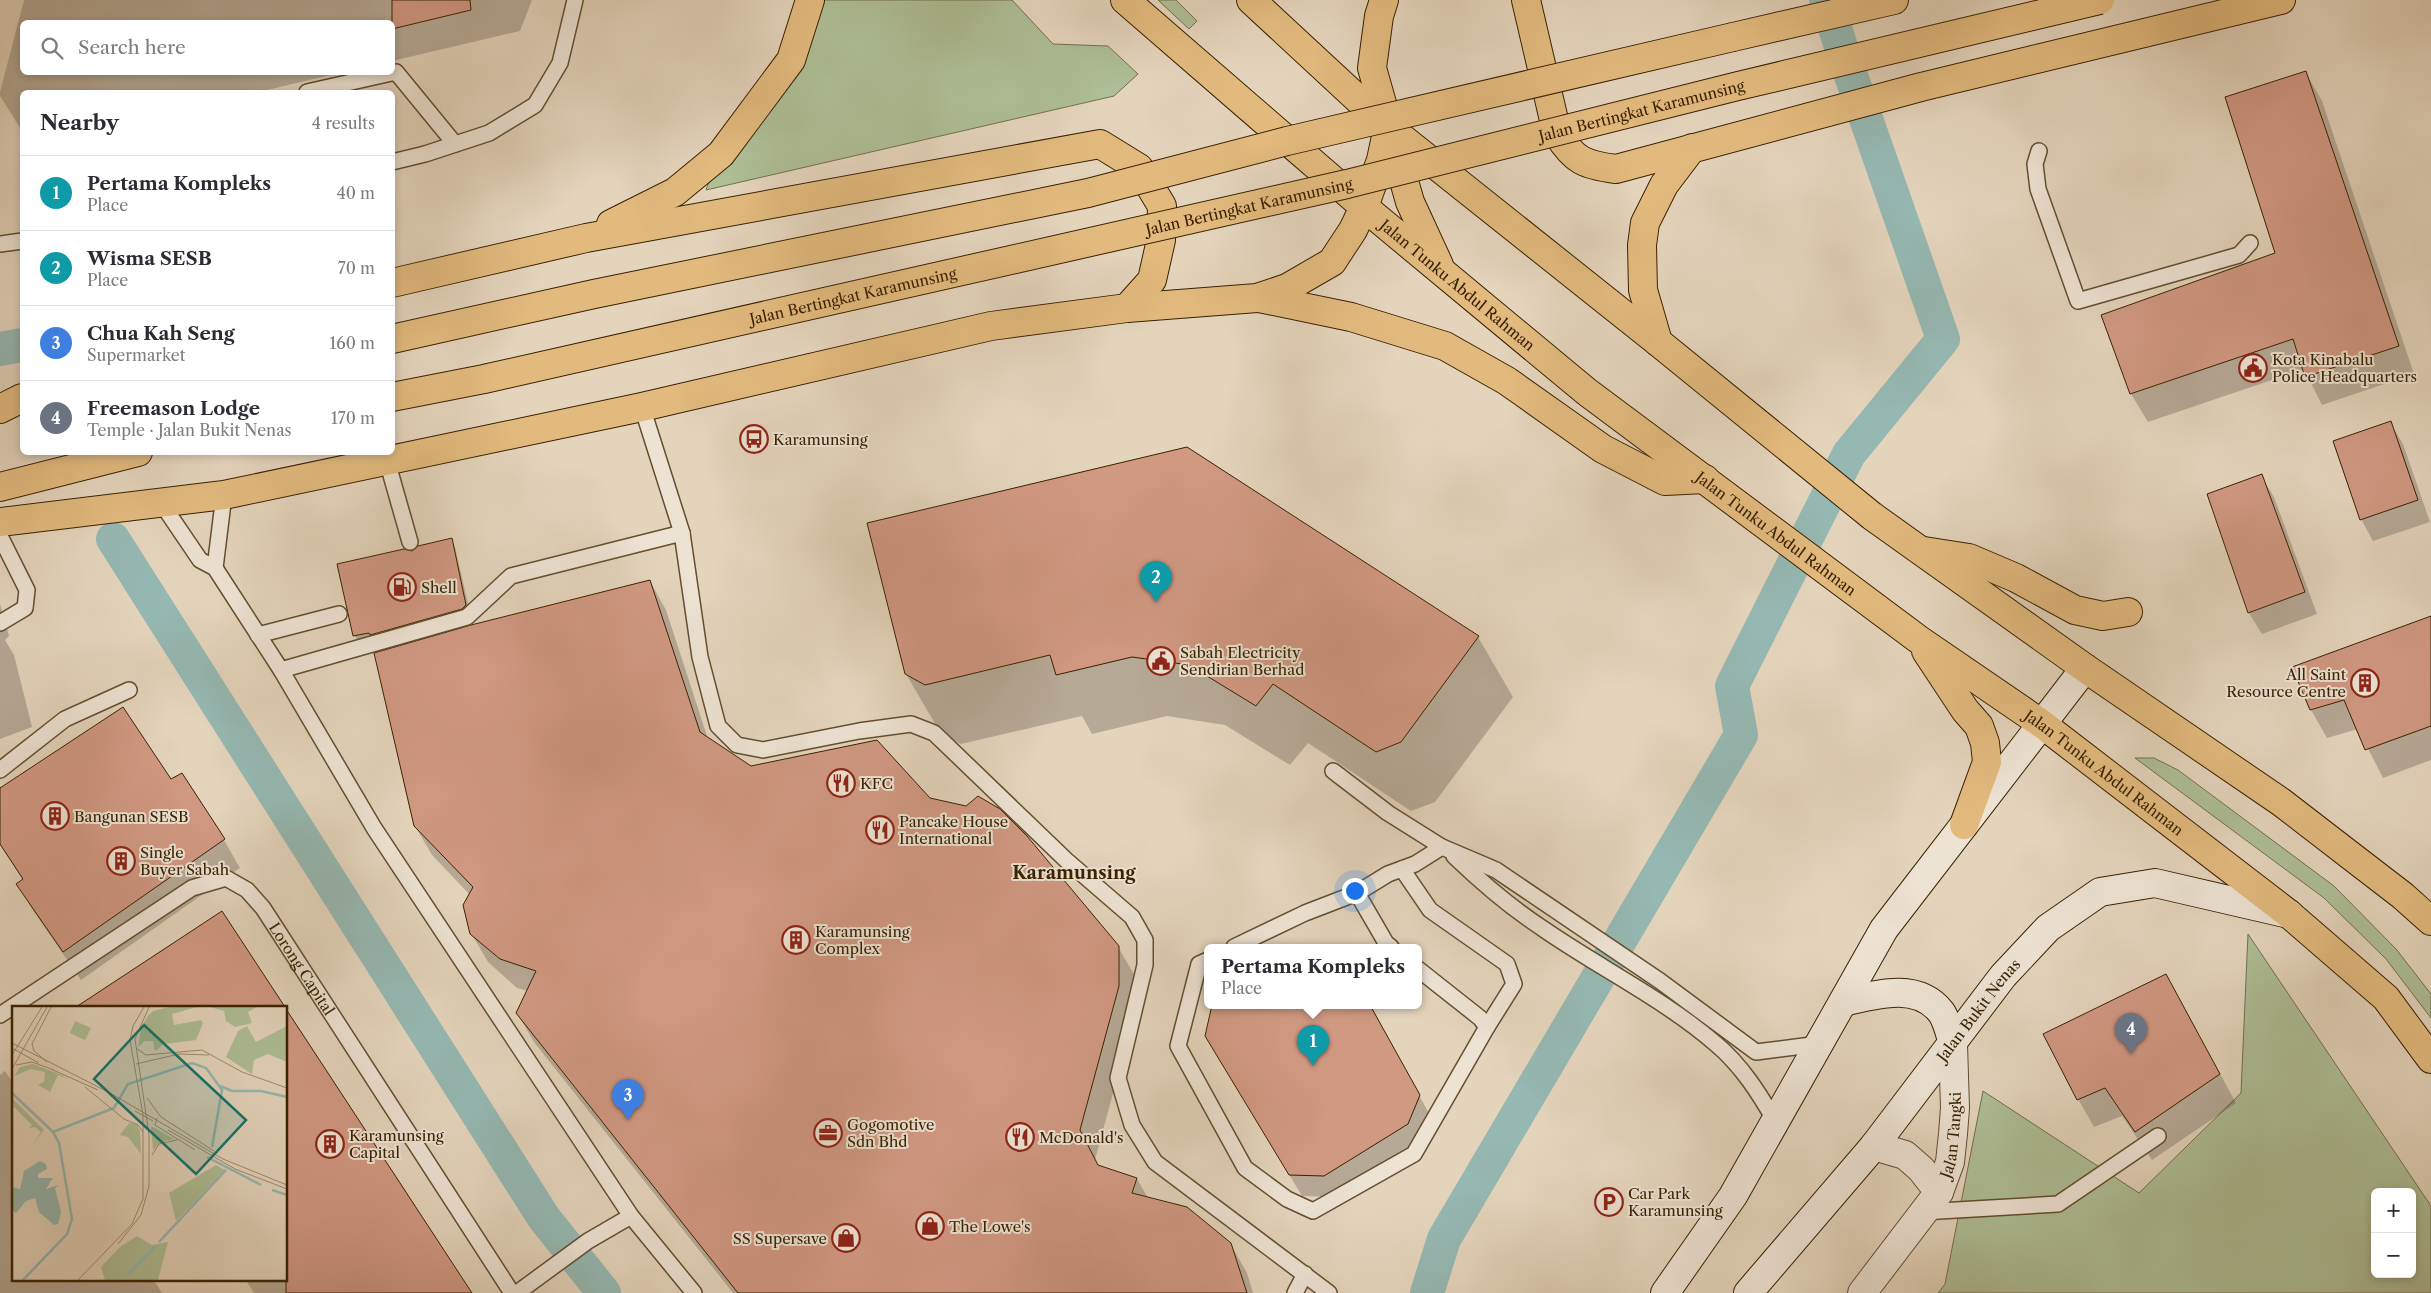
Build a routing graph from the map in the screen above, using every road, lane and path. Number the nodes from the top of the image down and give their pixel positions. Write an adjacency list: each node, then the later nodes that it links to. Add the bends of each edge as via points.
1 (575, 0): 14 (lane, via 560,63 535,105 489,133)
2 (810, 0): 19 (main road, via 792,60 721,154 675,192)
3 (1125, 0): 18 (main road, Jalan Tunku Abdul Rahman)
4 (1250, 0): 13 (main road)
5 (1384, 0): 13 (main road, via 1372,68)
6 (1526, 0): 15 (main road, via 1557,133 1567,149 1582,162 1616,169)
7 (1894, 0): 27 (main road, bridge, via 1287,141 1088,193)
8 (2100, 0): 29 (main road, Jalan Bertingkat Karamunsing, bridge, via 1347,184)
9 (2281, 0): 15 (main road, via 1922,87)
10 (395, 72): 14 (lane)
11 (383, 75): 12 (lane)
12 (316, 90)
13 (1388, 127): 18 (main road, via 1381,160); 23 (main road, via 1410,202); 28 (main road)
14 (455, 144): 17 (lane)
15 (1692, 148): 28 (main road, via 1664,185 1645,223 1642,290)
16 (2039, 151): 21 (lane, via 2035,164 2038,189 2078,301 2240,255)
17 (395, 161)
18 (1364, 207): 23 (main road, Jalan Tunku Abdul Rahman); 25 (main road, via 1332,262 1287,288)
19 (586, 238): 24 (main road); 26 (main road, via 1100,144 1139,168 1162,206 1160,240 1152,280)
20 (20, 242): 22 (lane)
21 (2250, 243)
22 (0, 244)
23 (1441, 270): 37 (main road, Jalan Tunku Abdul Rahman, via 1587,392)
24 (395, 282)
25 (1257, 298): 26 (main road); 37 (main road, via 1351,317 1446,346 1507,380 1603,449 1665,481)
26 (1127, 308): 31 (main road, via 991,326)
27 (395, 338)
28 (1658, 342): 45 (main road)
29 (395, 396)
30 (20, 399): 32 (main road)
31 (642, 407): 36 (main road); 42 (lane)
32 (0, 409)
33 (20, 418): 34 (main road)
34 (0, 423)
35 (126, 455): 38 (main road)
36 (387, 461): 39 (main road); 44 (lane)
37 (1705, 479): 51 (main road, Jalan Tunku Abdul Rahman)
38 (0, 487)
39 (224, 496): 40 (main road); 46 (lane)
40 (162, 504): 41 (main road); 46 (lane, via 200,560)
41 (0, 522)
42 (682, 533): 53 (lane, via 511,576 467,617); 81 (lane, via 700,657 718,726 737,745 763,750 911,724 934,733 1066,860 1132,917 1145,940 1145,965 1118,1078 1132,1125 1155,1162)
43 (0, 536): 49 (lane, via 27,590 25,608)
44 (410, 542)
45 (1917, 551): 47 (main road, via 1969,558 2016,578 2075,610 2103,616); 52 (main road)
46 (214, 568): 50 (lane)
47 (2128, 612)
48 (339, 614): 50 (lane)
49 (0, 624)
50 (258, 635): 53 (lane)
51 (1918, 639): 55 (main road, Jalan Tunku Abdul Rahman); 58 (main road, via 1979,726 1985,743 1987,762)
52 (2085, 668): 55 (main road); 63 (main road, via 2280,802 2403,896)
53 (281, 670): 80 (lane, via 374,828)
54 (129, 690): 56 (lane, via 65,719)
55 (2042, 724): 58 (main road); 62 (main road, Jalan Tunku Abdul Rahman)
56 (0, 770)
57 (1333, 771): 59 (lane, via 1388,813)
58 (1964, 825): 68 (main road, via 1884,929)
59 (1445, 849): 60 (lane); 73 (lane, via 1496,870 1756,1052); 76 (lane, via 1490,890 1543,929 1650,996 1716,1044 1756,1087)
60 (1402, 869): 61 (lane); 72 (lane, via 1430,910 1507,964 1514,984)
61 (1357, 893): 64 (lane); 65 (lane)
62 (2289, 914): 74 (main road, Jalan Bukit Nenas, via 2155,883 2100,892 2048,928 2003,976); 75 (main road, Jalan Tunku Abdul Rahman, via 2386,998)
63 (2431, 922)
64 (1240, 944)
65 (1387, 944)
66 (1204, 962): 72 (lane, via 1199,964 1178,1046 1245,1168 1287,1199 1313,1211 1414,1154)
67 (1422, 971): 72 (lane)
68 (1843, 1002): 73 (main road); 74 (main road, Jalan Tangki, via 1902,992 1928,999 1942,1013)
69 (14, 1006): 82 (lane, Lorong Capital, via 192,888 226,878 248,890 263,908)
70 (12, 1007): 71 (lane, Lorong Capital)
71 (0, 1015)
72 (1487, 1027)
73 (1819, 1044): 76 (main road)
74 (1953, 1044): 78 (main road, Jalan Bukit Nenas); 79 (main road, Jalan Tangki, via 1955,1108 1950,1162)
75 (2431, 1059)
76 (1775, 1122): 87 (main road, via 1733,1196)
77 (2158, 1136): 79 (lane, via 2058,1204)
78 (1874, 1146): 79 (main road, Jalan Tangki, via 1905,1155 1921,1169); 88 (main road, Jalan Bukit Nenas)
79 (1931, 1202): 89 (main road, Jalan Tangki)
80 (631, 1216): 83 (lane, via 588,1241); 84 (lane)
81 (1305, 1274): 85 (lane); 86 (lane)
82 (512, 1293)
83 (517, 1293)
84 (694, 1293)
85 (1295, 1293)
86 (1329, 1293)
87 (1665, 1293)
88 (1748, 1293)
89 (1862, 1293)

